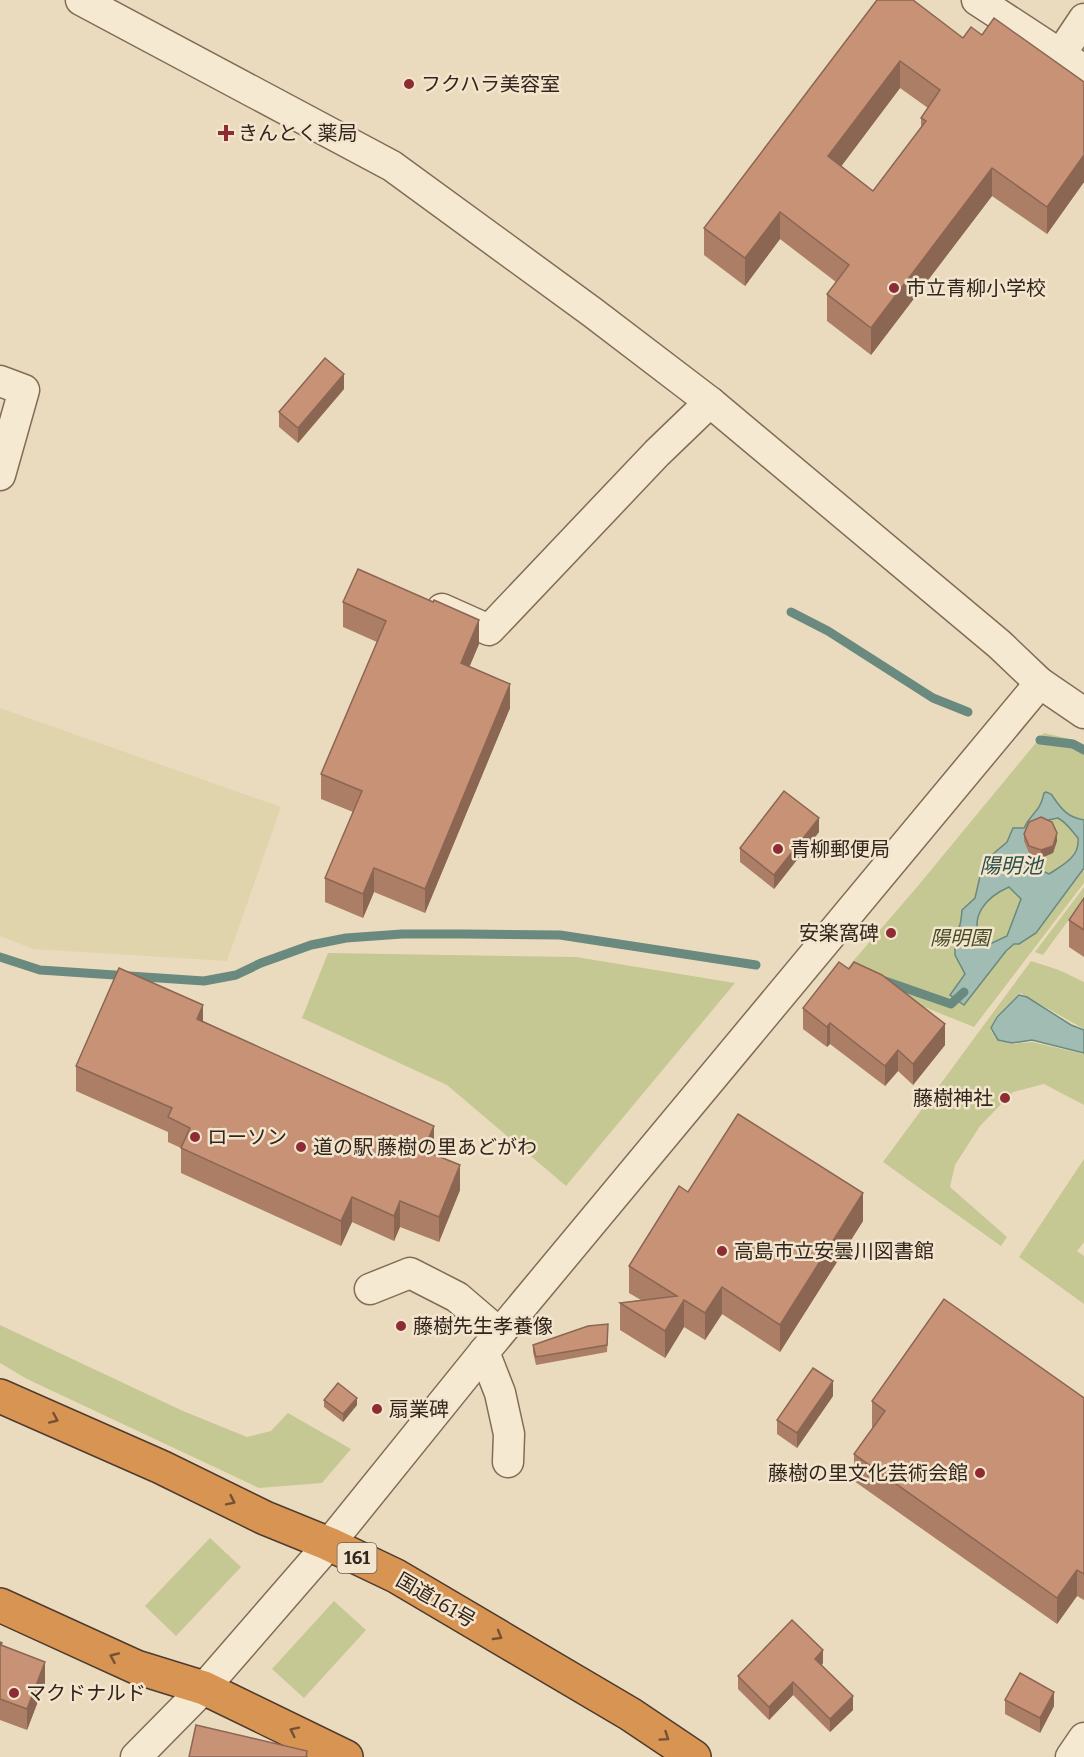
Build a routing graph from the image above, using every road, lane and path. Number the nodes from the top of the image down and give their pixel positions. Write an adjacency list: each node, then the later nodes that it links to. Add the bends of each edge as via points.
1 (81, 0): 6 (street, via 392,166)
2 (977, 0): 4 (street)
3 (1084, 19): 4 (street)
4 (1072, 62)
5 (0, 381): 7 (street, via 24,390)
6 (710, 402): 8 (street, via 489,630); 9 (street)
7 (0, 475)
8 (418, 598)
9 (1040, 682): 10 (street); 12 (street)
10 (1084, 713)
11 (370, 1289): 12 (street, via 410,1272 458,1297)
12 (491, 1343): 14 (street, via 509,1434); 15 (street)
13 (0, 1396): 15 (highway, 国道161号 / 161, one-way to 15)
14 (508, 1462)
15 (329, 1544): 17 (street); 21 (highway, 国道161号 / 161, one-way to 21, via 416,1588 630,1714)
16 (0, 1605): 17 (highway, one-way to 16, via 136,1667)
17 (204, 1688): 19 (street); 20 (highway, one-way to 17)
18 (1084, 1738): 22 (street)
19 (136, 1757)
20 (346, 1757)
21 (694, 1757)
22 (1071, 1757)

